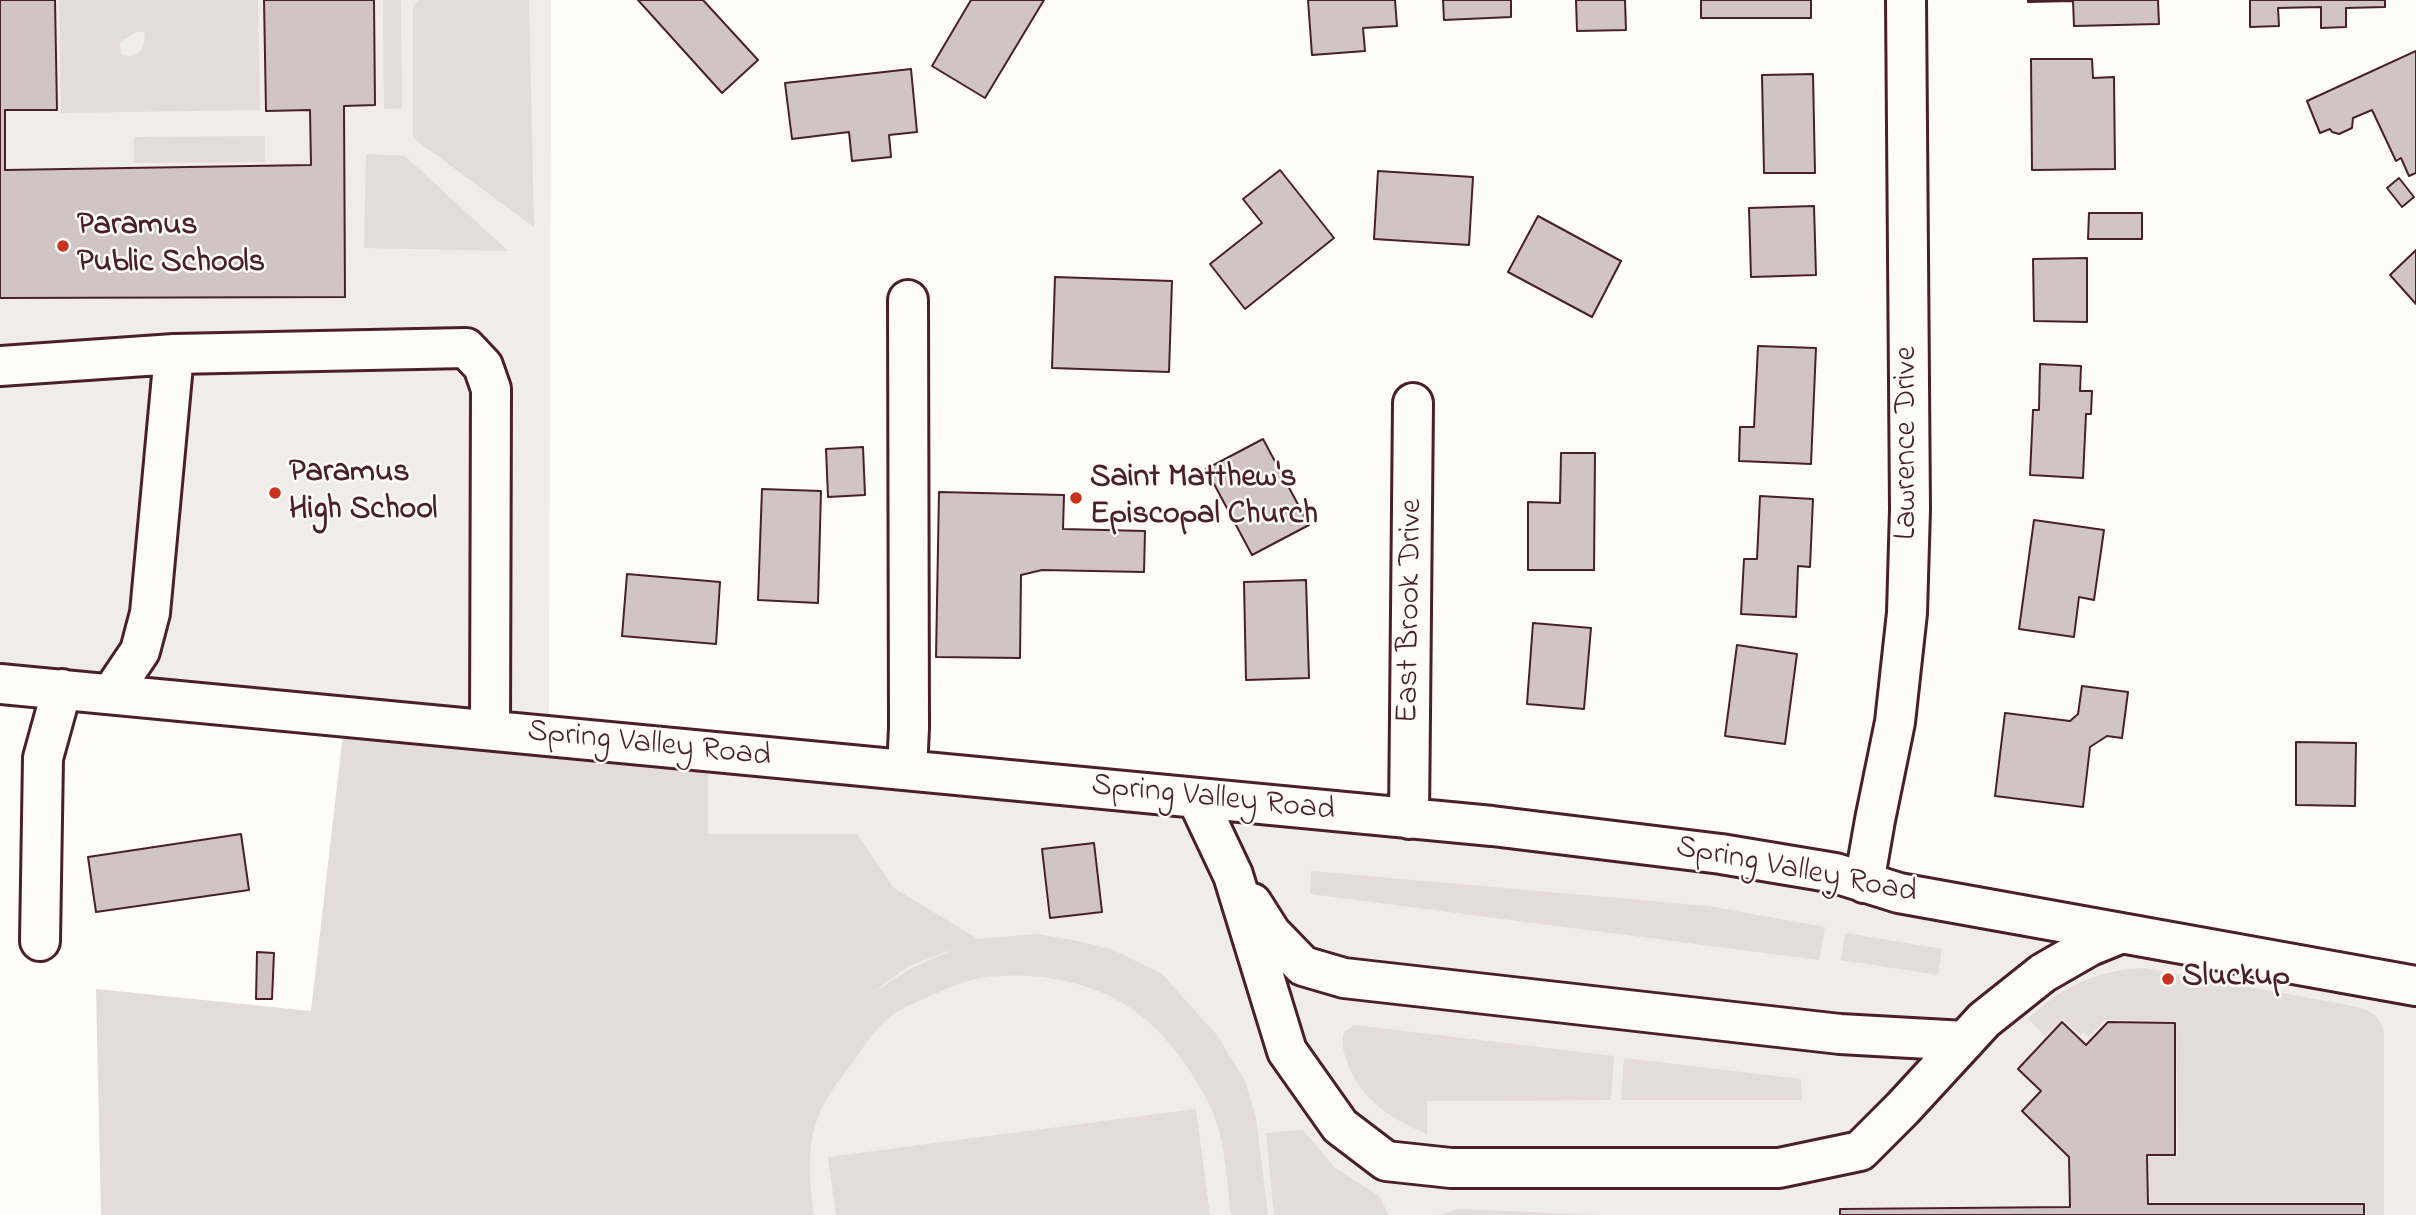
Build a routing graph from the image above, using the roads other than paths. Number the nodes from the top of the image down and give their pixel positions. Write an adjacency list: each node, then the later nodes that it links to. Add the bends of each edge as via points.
1 (1906, 0): 14 (street, Lawrence Drive, via 1907,613 1895,722)
2 (908, 300): 10 (street)
3 (174, 354): 4 (street); 8 (street, via 150,613 140,651); 9 (street, via 466,348 483,366 491,389)
4 (0, 366)
5 (1413, 403): 12 (street, East Brook Drive)
6 (0, 684): 7 (street, Spring Valley Road)
7 (62, 690): 8 (street, Spring Valley Road); 16 (street, via 43,758)
8 (111, 695): 9 (street, Spring Valley Road)
9 (490, 730): 10 (street, Spring Valley Road)
10 (907, 770): 11 (street, Spring Valley Road)
11 (1197, 799): 12 (street, Spring Valley Road); 13 (street)
12 (1409, 819): 14 (street, Spring Valley Road, via 1710,852 1835,873)
13 (1233, 875): 18 (street, via 1271,933 1303,966 1344,978 1831,1033); 18 (street, via 1287,1051 1340,1126 1386,1161 1451,1168 1779,1168 1809,1164 1860,1151)
14 (1864, 883): 15 (street, Spring Valley Road)
15 (2122, 933): 17 (street, Spring Valley Road); 18 (street, via 2043,974 1984,1020)
16 (40, 941)
17 (2416, 986)
18 (1965, 1041)

